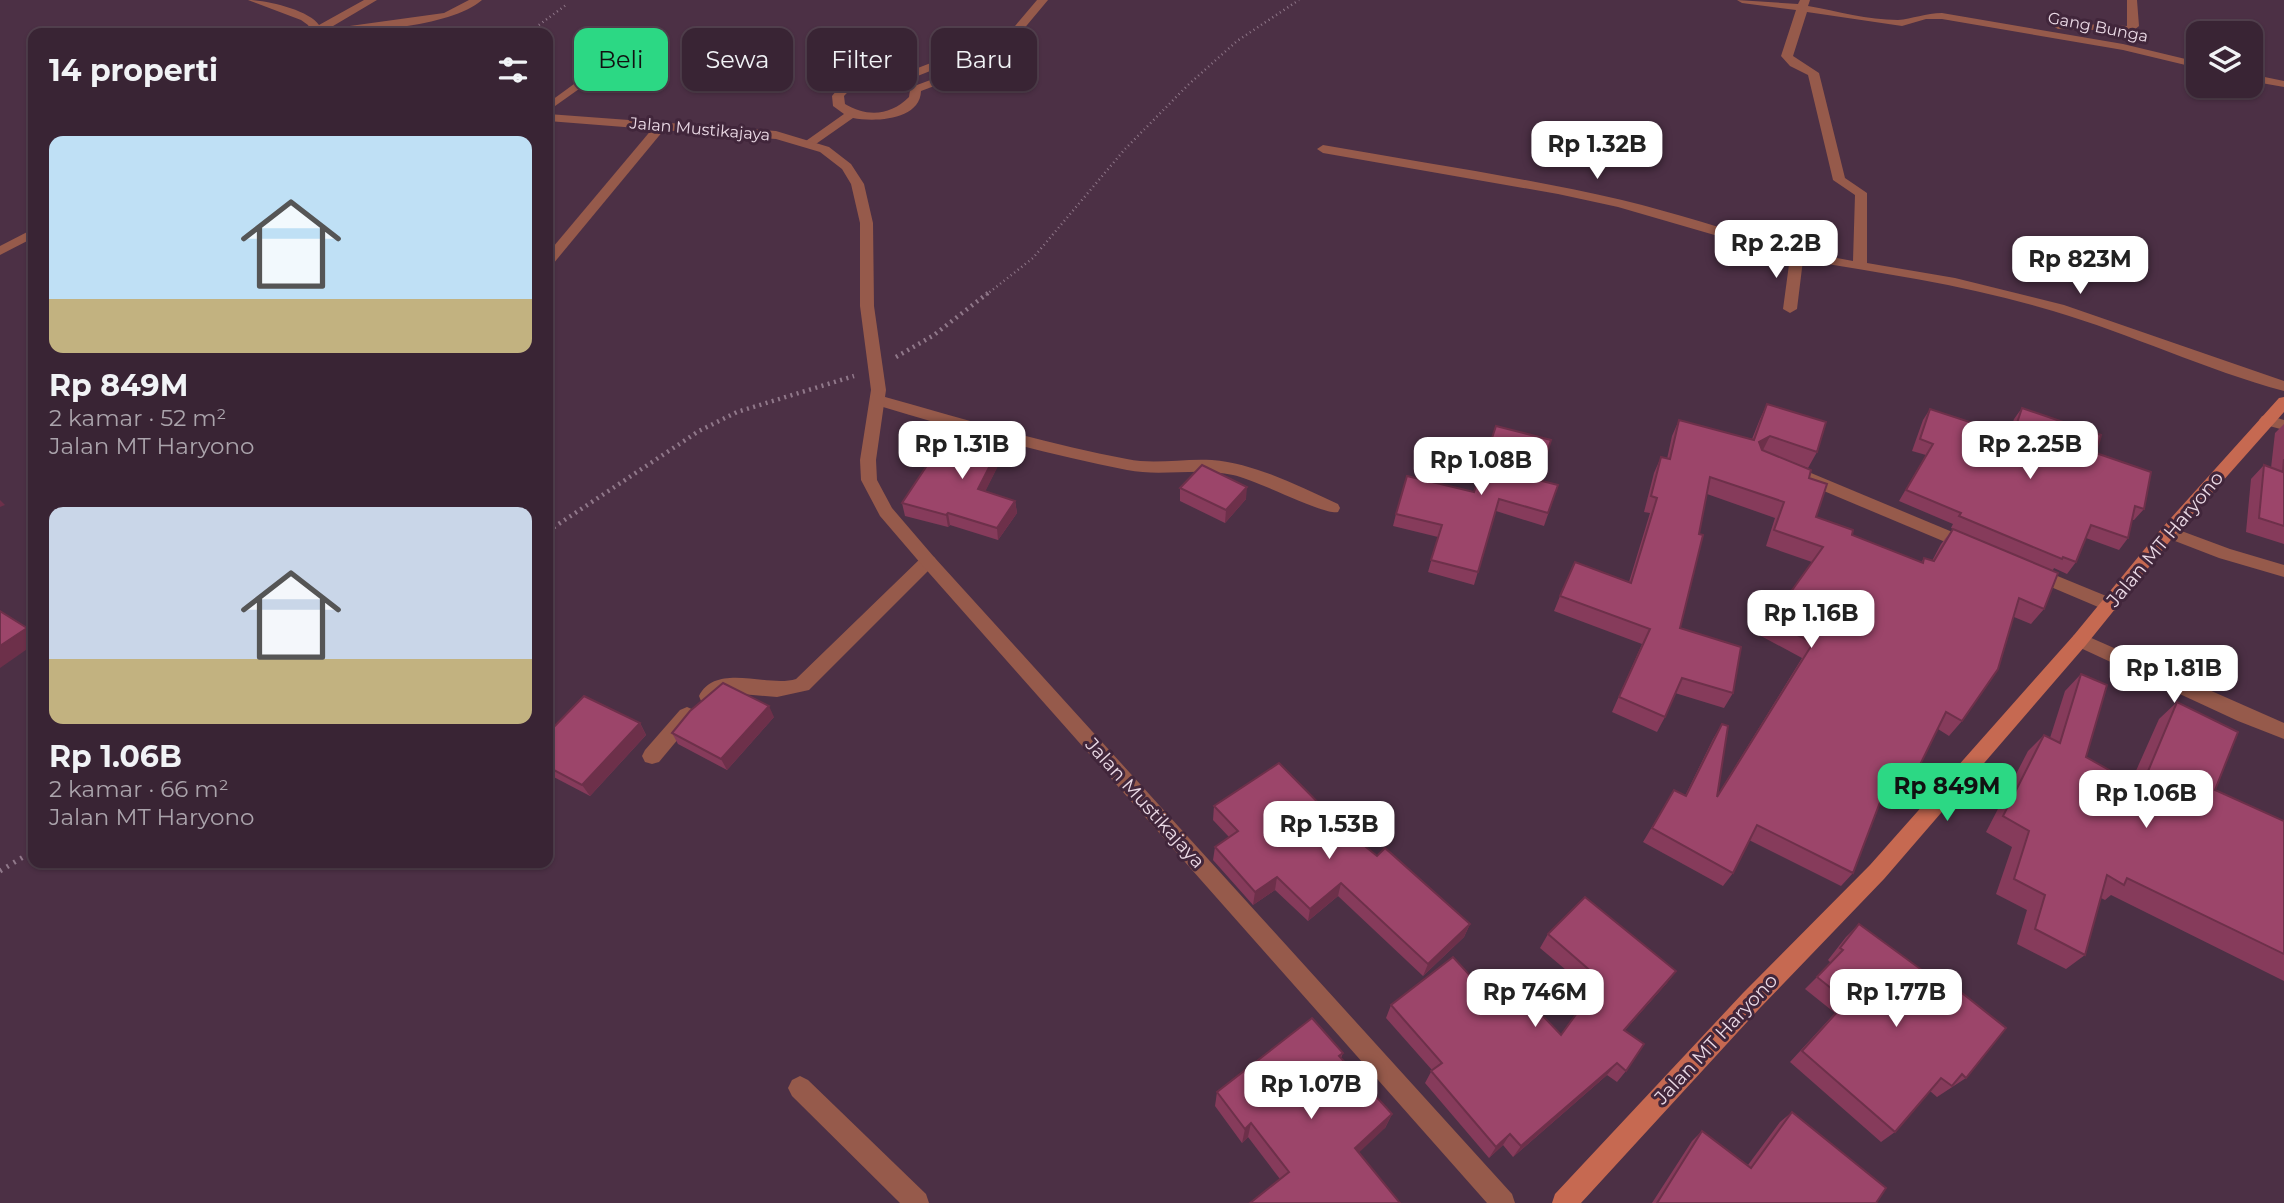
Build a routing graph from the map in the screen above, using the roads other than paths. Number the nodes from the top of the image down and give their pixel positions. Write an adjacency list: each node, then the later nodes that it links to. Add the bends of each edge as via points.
1 (253, 0): 7 (street)
2 (372, 0): 11 (street)
3 (477, 0): 12 (street, via 447,16)
4 (1043, 0): 13 (street)
5 (1742, 0): 8 (street, Gang Bunga)
6 (2132, 0): 9 (street, via 2134,26 2129,29 2005,23)
7 (270, 2): 10 (street)
8 (1805, 4): 14 (street, Gang Bunga, via 1885,22 1942,16); 30 (street, via 1787,56 1813,73 1839,180 1861,193)
9 (1963, 12)
10 (316, 28)
11 (326, 28)
12 (351, 28)
13 (1019, 28)
14 (2186, 62)
15 (2263, 80): 16 (street)
16 (2284, 85)
17 (574, 89): 20 (street)
18 (842, 91): 21 (street, via 837,102)
19 (917, 91): 21 (street, via 915,101 900,112 874,117)
20 (553, 104)
21 (851, 114): 24 (street)
22 (553, 117): 23 (street, Jalan Mustikajaya)
23 (662, 125): 24 (street, Jalan Mustikajaya, via 765,134); 28 (street)
24 (809, 143): 33 (street, Jalan Mustikajaya, via 847,167 862,190 866,304)
25 (1323, 149): 29 (street, via 1621,204)
26 (28, 236): 27 (street)
27 (0, 251)
28 (553, 255)
29 (1797, 256): 30 (street); 31 (street)
30 (1860, 266): 32 (street, via 1955,282 2059,308)
31 (1790, 309)
32 (2284, 386)
33 (878, 400): 37 (street, via 1128,465 1152,469 1218,466 1256,475); 40 (street, Jalan Mustikajaya, via 868,451 870,480 879,500)
34 (2284, 402): 35 (main road, Jalan MT Haryono)
35 (2275, 423): 38 (main road, Jalan MT Haryono)
36 (1773, 464): 39 (street)
37 (1332, 508)
38 (2168, 532): 42 (street); 43 (main road, Jalan MT Haryono)
39 (1984, 551)
40 (928, 561): 46 (street, via 803,685 789,691 723,685); 49 (street, Jalan Mustikajaya)
41 (2021, 567): 43 (street)
42 (2284, 571)
43 (2109, 605): 44 (main road, Jalan MT Haryono)
44 (2080, 640): 45 (street); 50 (main road, Jalan MT Haryono, via 1877,872)
45 (2284, 731)
46 (652, 755)
47 (800, 1088): 48 (street)
48 (917, 1203)
49 (1503, 1203)
50 (1564, 1203)

